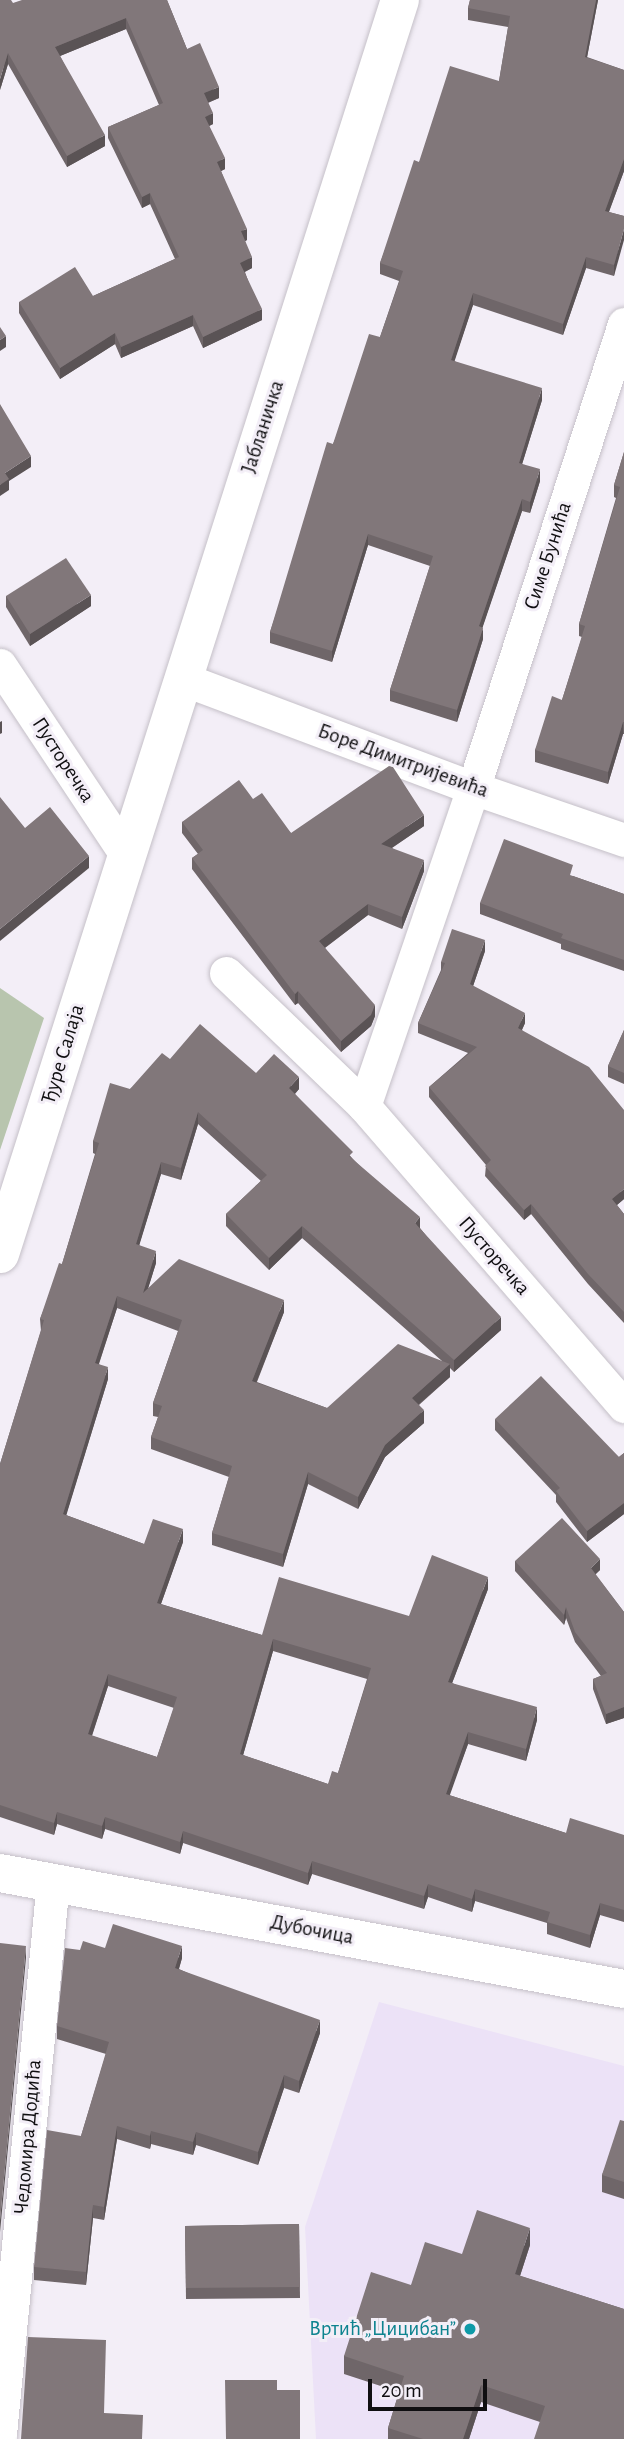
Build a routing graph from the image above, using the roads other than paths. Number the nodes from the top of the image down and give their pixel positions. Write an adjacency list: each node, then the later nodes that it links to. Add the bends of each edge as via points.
1 (400, 0): 4 (street, Јабланичка)
2 (624, 324): 5 (street, Симе Бунића)
3 (0, 665): 7 (street, Пусторечка)
4 (183, 679): 5 (street, Боре Димитријевића); 7 (street, Јабланичка)
5 (473, 788): 6 (street, Боре Димитријевића); 9 (street)
6 (624, 840)
7 (126, 855): 10 (street, Ђуре Салаја)
8 (226, 973): 9 (street, Пусторечка)
9 (364, 1106): 11 (street, Пусторечка)
10 (0, 1254)
11 (624, 1406)
12 (0, 1872): 13 (street, Дубочица)
13 (53, 1881): 14 (street, Дубочица); 15 (street, Чедомира Додића)
14 (624, 1989)
15 (0, 2434)

